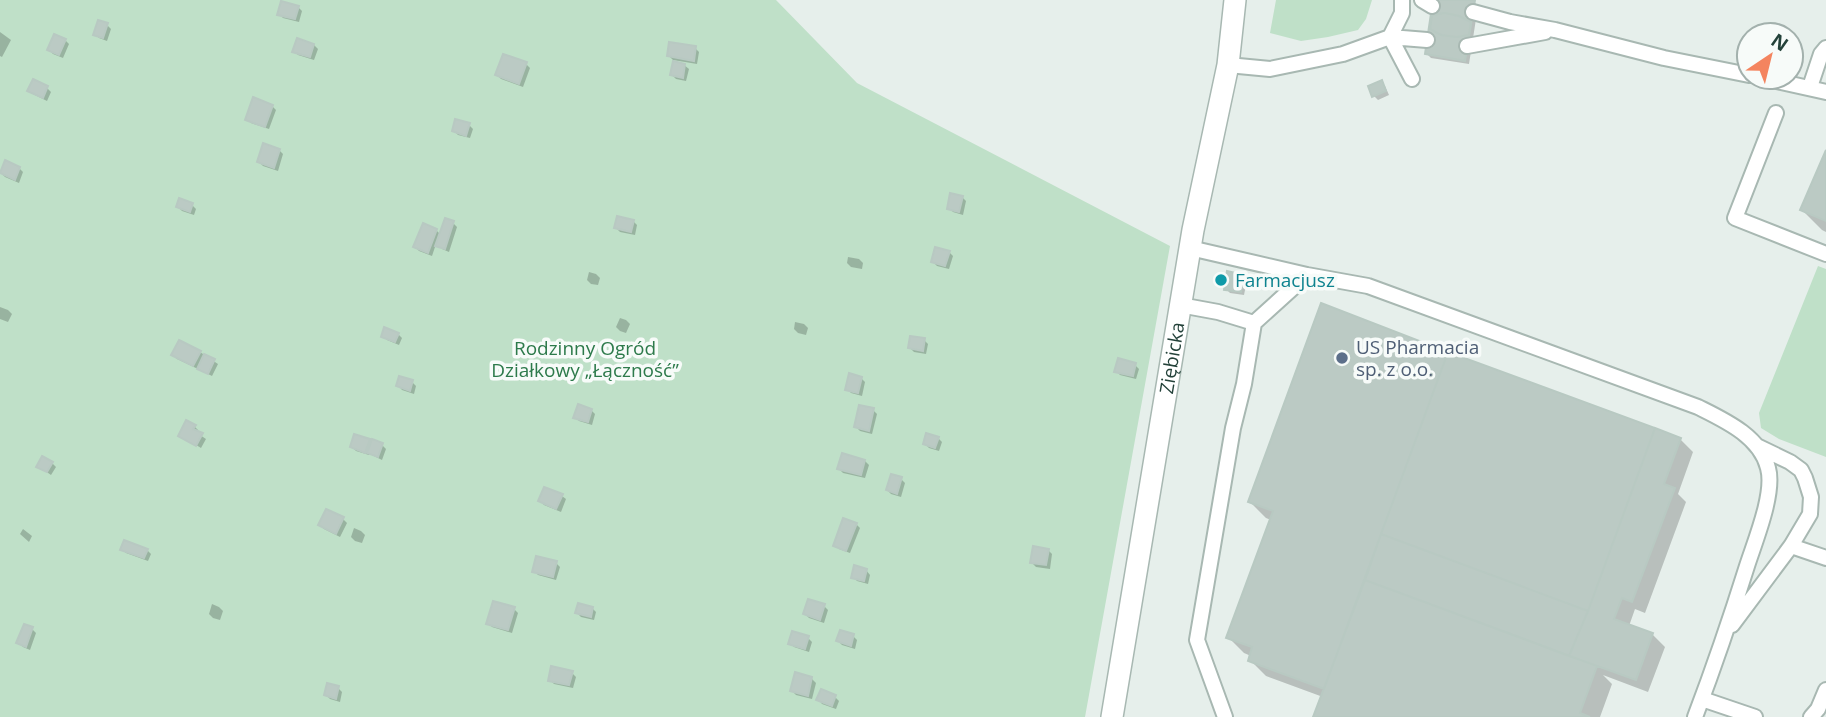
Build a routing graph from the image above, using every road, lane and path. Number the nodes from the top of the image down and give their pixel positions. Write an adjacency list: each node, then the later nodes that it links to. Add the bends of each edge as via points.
1 (1235, 0): 9 (street, Ziębicka)
2 (1402, 0): 5 (lane, via 1402,13)
3 (1473, 12): 4 (lane)
4 (1555, 30): 7 (lane); 10 (lane)
5 (1390, 37): 6 (lane); 9 (lane, via 1343,54 1270,69); 11 (lane)
6 (1427, 40)
7 (1467, 46)
8 (1826, 48): 13 (lane)
9 (1228, 65): 16 (street, Ziębicka)
10 (1735, 72)
11 (1412, 79)
12 (1805, 87): 13 (lane)
13 (1811, 88): 14 (lane)
14 (1826, 92)
15 (1776, 113): 17 (lane, via 1735,218)
16 (1190, 248): 18 (lane); 19 (street, Ziębicka)
17 (1826, 254)
18 (1307, 275): 20 (lane); 21 (lane, via 1368,286 1698,407 1726,421)
19 (1180, 305): 20 (lane); 27 (street, Ziębicka)
20 (1254, 323): 28 (lane, via 1198,640)
21 (1756, 446): 22 (lane, via 1790,462 1805,478 1810,514); 24 (lane, via 1768,467 1769,490)
22 (1791, 545): 23 (lane); 24 (lane)
23 (1826, 558)
24 (1725, 634): 26 (lane)
25 (1826, 690): 31 (lane)
26 (1702, 699): 29 (lane); 30 (lane)
27 (1112, 717)
28 (1225, 717)
29 (1695, 717)
30 (1755, 717)
31 (1811, 717)

